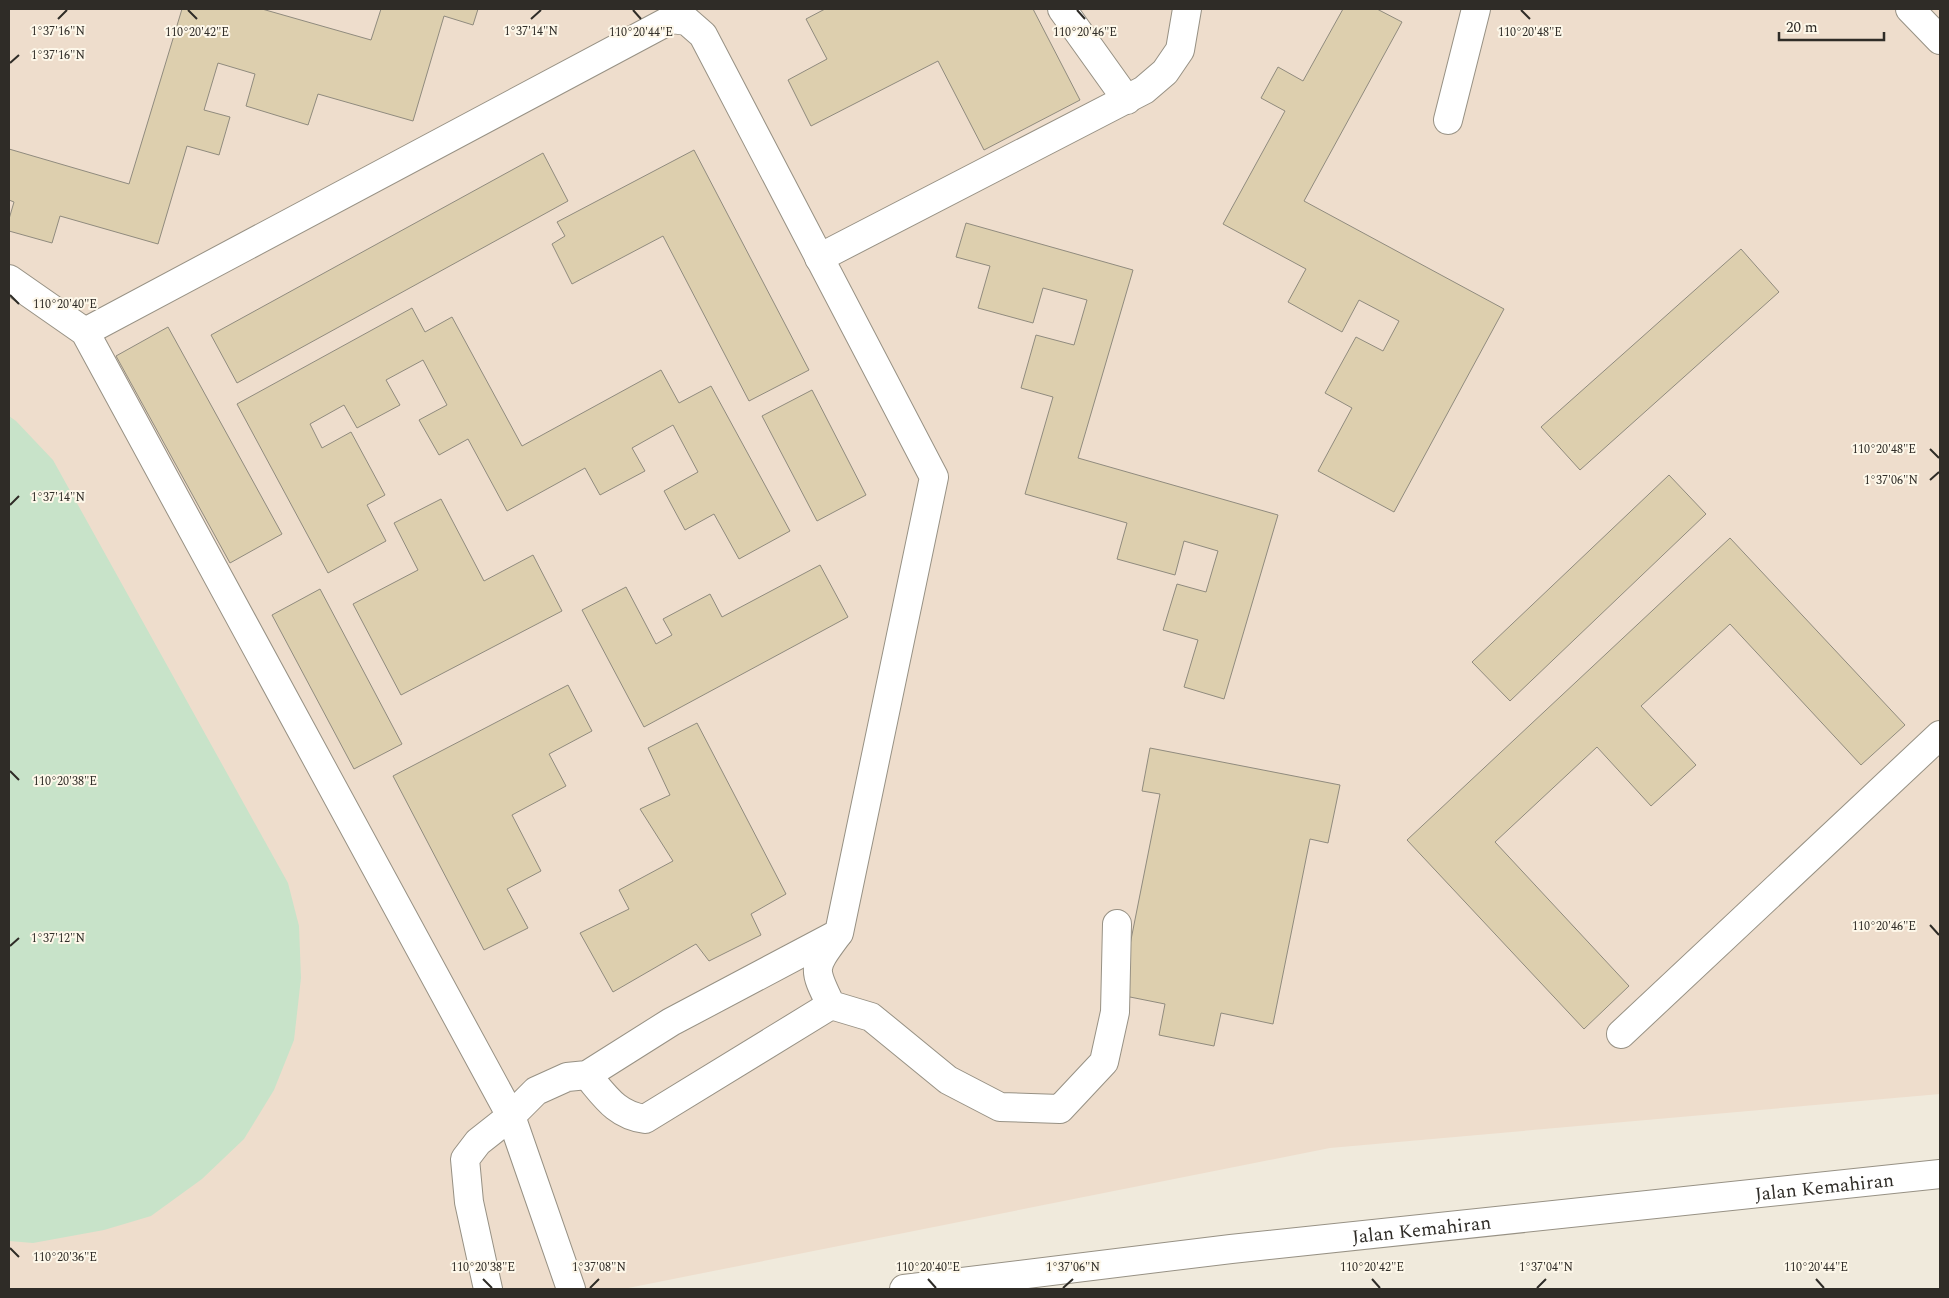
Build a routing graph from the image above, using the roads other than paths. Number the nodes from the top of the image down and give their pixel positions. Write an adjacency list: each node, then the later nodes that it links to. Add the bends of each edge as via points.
1 (1062, 9): 6 (lane)
2 (1187, 9): 6 (lane, via 1180,50 1165,72)
3 (1476, 9): 7 (lane)
4 (1910, 9): 5 (lane)
5 (1940, 40)
6 (1127, 100): 8 (lane)
7 (1448, 120)
8 (819, 258): 10 (lane, via 703,35 687,21 672,19); 13 (lane, via 934,477)
9 (9, 279): 10 (lane)
10 (85, 332): 17 (lane)
11 (1940, 735): 15 (lane)
12 (1117, 924): 14 (lane, via 1115,1012 1104,1062 1060,1109 1000,1107 948,1080 872,1017)
13 (839, 933): 14 (lane, via 818,961 817,977); 16 (lane, via 671,1022)
14 (831, 1005): 16 (lane, via 645,1119 621,1112)
15 (1621, 1034)
16 (587, 1075): 17 (lane, via 567,1077 536,1091)
17 (511, 1116): 19 (lane, via 478,1142 465,1159 469,1202); 20 (lane)
18 (1940, 1174): 21 (lane, Jalan Kemahiran, via 1231,1249)
19 (488, 1289)
20 (571, 1289)
21 (904, 1289)

